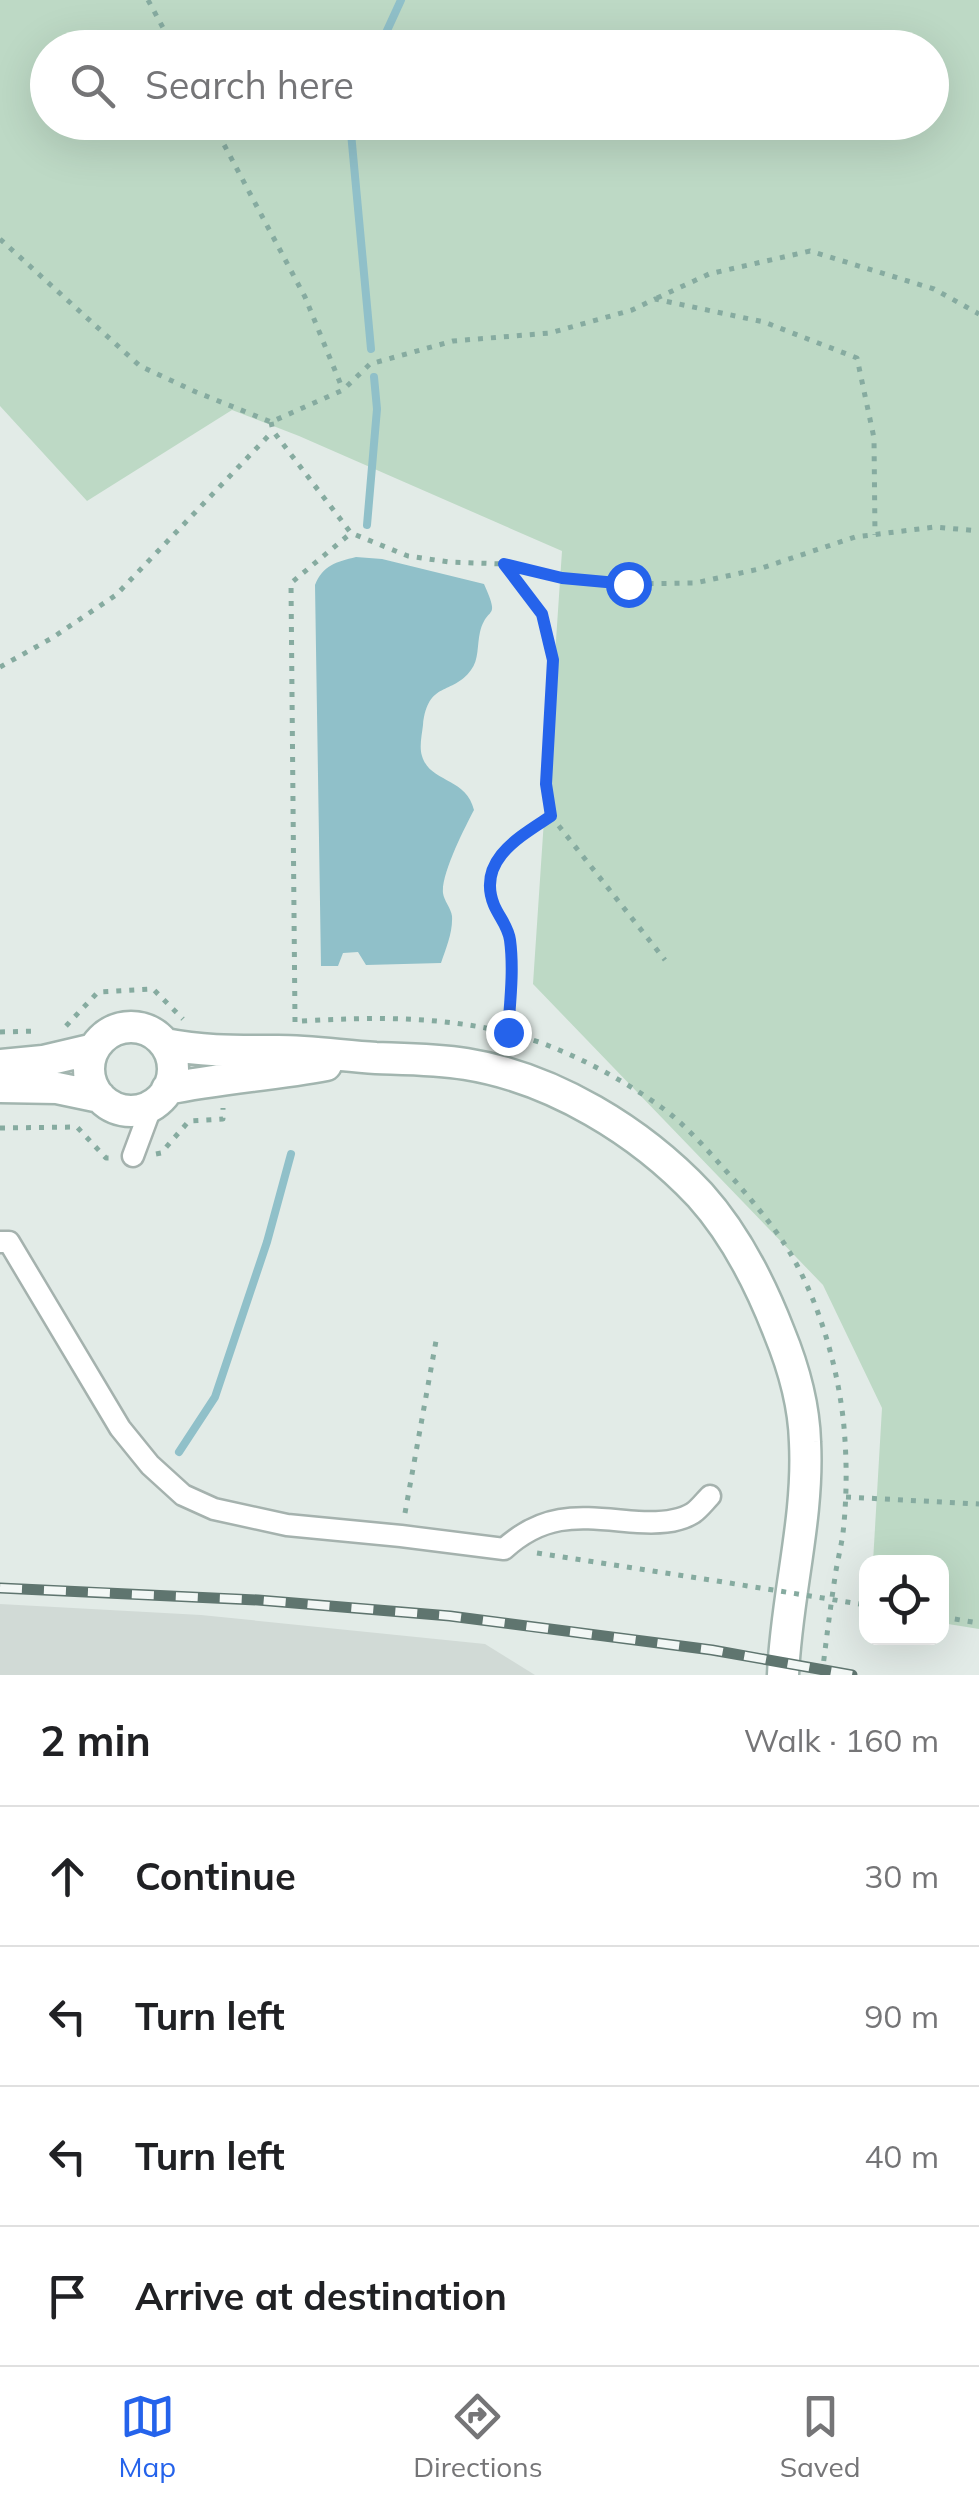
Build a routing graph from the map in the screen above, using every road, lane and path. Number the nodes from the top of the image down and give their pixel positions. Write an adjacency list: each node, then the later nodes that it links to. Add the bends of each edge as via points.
1 (148, 0): 2 (path)
2 (164, 30)
3 (222, 140): 7 (path, via 305,297)
4 (0, 239): 8 (path, via 140,366)
5 (656, 299): 6 (path, via 709,274 810,252 934,289); 7 (path, via 550,333 453,341 370,364); 12 (path, via 764,322 856,358 874,438)
6 (979, 314)
7 (342, 390): 8 (path)
8 (271, 422): 9 (path)
9 (273, 431): 11 (path); 14 (path, via 116,595)
10 (979, 531): 12 (path)
11 (351, 533): 13 (path, via 408,556); 21 (path, via 291,583 296,1022 410,1017)
12 (874, 535): 13 (path, via 695,583 562,578)
13 (504, 564): 15 (path, via 542,614 553,660 546,784)
14 (0, 667)
15 (551, 816): 16 (path); 21 (path, via 501,852 490,886 510,936)
16 (665, 960)
17 (190, 1025): 18 (path, via 152,989 98,992)
18 (62, 1030)
19 (43, 1031): 20 (path)
20 (0, 1032)
21 (508, 1032): 33 (path, via 568,1054 663,1108 778,1232 800,1270 834,1368)
22 (165, 1044): 23 (street, via 148,1030 125,1027); 24 (street); 28 (street, via 172,1066)
23 (94, 1049): 25 (street); 27 (street, via 89,1071)
24 (374, 1058): 28 (street, via 194,1083); 40 (street, via 471,1065 554,1091 640,1141 726,1228 770,1306 789,1357 806,1440)
25 (0, 1065)
26 (0, 1087): 27 (street)
27 (100, 1097): 28 (street, via 124,1110)
28 (159, 1097): 29 (street)
29 (133, 1156)
30 (0, 1242): 35 (street, via 9,1242 120,1428 183,1494 214,1509 288,1525)
31 (436, 1341): 35 (path)
32 (710, 1496): 36 (street, via 674,1520 552,1520)
33 (846, 1497): 34 (path); 41 (path)
34 (979, 1504)
35 (401, 1536): 36 (street)
36 (504, 1549): 37 (path, bridge)
37 (859, 1604)
38 (949, 1618): 39 (path)
39 (979, 1623)
40 (783, 1675)
41 (822, 1675)

